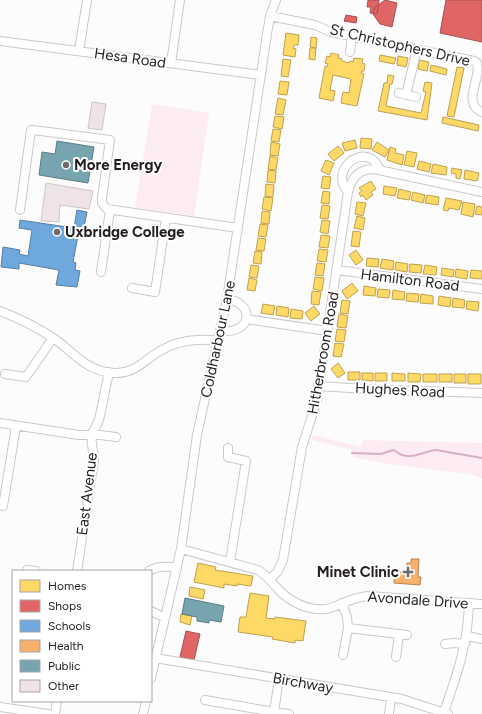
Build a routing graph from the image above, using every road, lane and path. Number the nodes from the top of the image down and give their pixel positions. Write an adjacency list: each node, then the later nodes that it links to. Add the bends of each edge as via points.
1 (87, 0): 8 (street)
2 (180, 0): 10 (street)
3 (276, 0): 4 (street, Coldharbour Lane)
4 (270, 16): 5 (street, St Christophers Drive, via 315,24 331,32); 11 (street, Coldharbour Lane)
5 (352, 36): 7 (street, St Christophers Drive); 9 (street)
6 (0, 41): 8 (street, Hesa Road)
7 (416, 49): 12 (street, via 402,94); 13 (street, St Christophers Drive, via 477,63 472,102 476,109)
8 (79, 51): 10 (street, Hesa Road)
9 (350, 52)
10 (171, 63): 11 (street, Hesa Road)
11 (261, 74): 20 (street, Coldharbour Lane)
12 (416, 97)
13 (482, 112)
14 (380, 170): 15 (street, via 359,172 352,180); 15 (street, Hitherbroom Road, via 370,158 351,162 342,176 343,185); 16 (street)
15 (348, 192): 21 (street, Hitherbroom Road)
16 (482, 192)
17 (20, 210): 18 (street, via 31,130 110,140 102,201)
18 (110, 210): 19 (street); 22 (street)
19 (166, 218): 20 (street); 23 (street, via 155,292)
20 (238, 228): 25 (street, Coldharbour Lane)
21 (337, 270): 24 (street, Hamilton Road); 29 (street, Hitherbroom Road)
22 (101, 272)
23 (132, 288)
24 (482, 289)
25 (227, 299): 27 (street, via 234,300 243,307); 28 (street, Coldharbour Lane)
26 (0, 311): 30 (street)
27 (246, 319): 28 (street, via 239,328); 29 (street)
28 (221, 331): 31 (street, Coldharbour Lane)
29 (328, 331): 34 (street, Hitherbroom Road)
30 (53, 338): 32 (street, via 82,362); 33 (street, via 26,377)
31 (219, 341): 32 (street, via 195,339 182,342 158,352 134,369 120,373); 42 (street, Coldharbour Lane, via 196,444)
32 (109, 372): 38 (street, East Avenue, via 99,420)
33 (5, 374)
34 (318, 386): 35 (street, Hughes Road); 47 (street, Hitherbroom Road, via 313,416 302,447 283,560 278,571)
35 (482, 393)
36 (0, 423): 37 (street)
37 (16, 426): 38 (street); 41 (street)
38 (91, 436): 39 (street); 45 (street, East Avenue, via 94,460)
39 (116, 437)
40 (228, 448): 43 (street, via 228,457 246,461)
41 (3, 506)
42 (181, 549): 43 (street, Avondale Drive); 44 (street, Coldharbour Lane)
43 (230, 562): 47 (street, Avondale Drive, via 254,568 265,573)
44 (177, 568): 46 (street); 52 (street, Coldharbour Lane)
45 (77, 570)
46 (151, 570)
47 (270, 579): 48 (street, Avondale Drive, via 285,596 305,607 324,609)
48 (342, 603): 49 (street, Avondale Drive, via 356,597 368,596); 53 (street)
49 (469, 603): 50 (street, Avondale Drive); 55 (street)
50 (482, 604)
51 (152, 612): 52 (street)
52 (165, 618): 59 (street, Coldharbour Lane)
53 (348, 628): 57 (street); 58 (street, via 403,634)
54 (482, 638): 55 (street)
55 (466, 640): 56 (street); 68 (street)
56 (445, 644)
57 (343, 655)
58 (396, 657)
59 (155, 658): 60 (street, Coldharbour Lane); 61 (street, Birchway)
60 (152, 673)
61 (279, 679): 62 (street, Birchway); 67 (street)
62 (391, 697): 68 (street, Birchway); 73 (street)
63 (205, 700): 67 (street)
64 (57, 702): 70 (street)
65 (146, 702): 71 (street)
66 (0, 708): 69 (street)
67 (274, 712): 72 (street)
68 (446, 713)
69 (48, 714)
70 (54, 714)
71 (143, 714)
72 (289, 714)
73 (389, 714)

